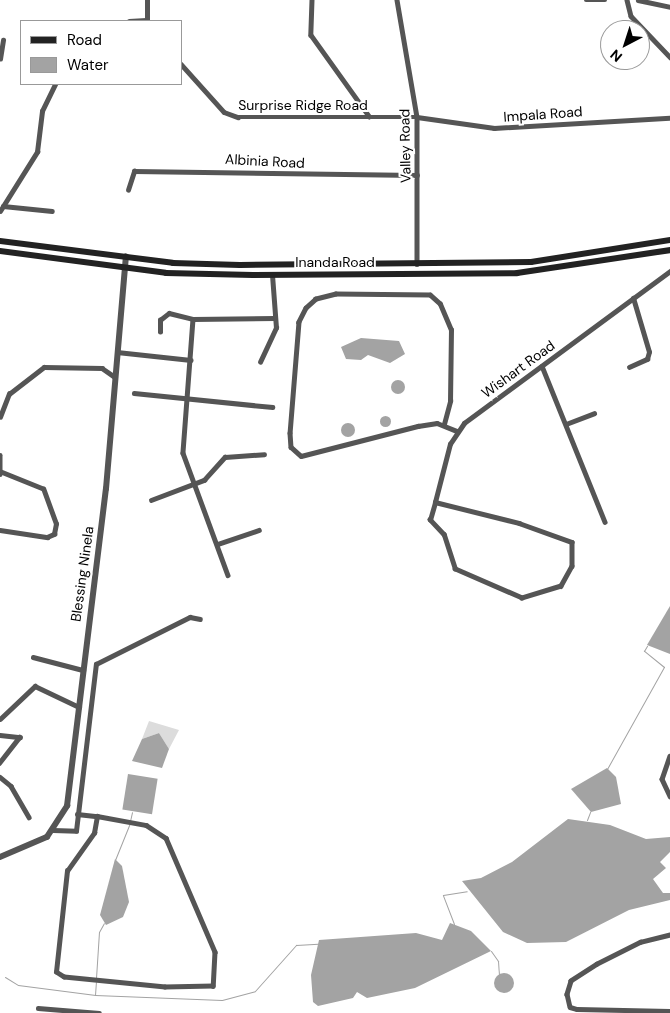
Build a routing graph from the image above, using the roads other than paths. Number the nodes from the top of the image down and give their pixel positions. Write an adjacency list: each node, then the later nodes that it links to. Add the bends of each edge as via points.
1 (147, 0): 10 (street)
2 (312, 0): 16 (street, via 311,35)
3 (397, 0): 17 (street, Valley Road)
4 (586, 0): 5 (street)
5 (605, 0)
6 (627, 0): 12 (street, via 631,16)
7 (638, 0): 8 (street)
8 (652, 2): 9 (street)
9 (670, 7)
10 (146, 20)
11 (3, 40): 13 (street)
12 (670, 57)
13 (0, 59)
14 (182, 65): 16 (street, Surprise Ridge Road, via 230,115)
15 (55, 85): 21 (street, via 42,111 37,152)
16 (369, 116): 17 (street, Surprise Ridge Road)
17 (418, 117): 18 (street, Impala Road, via 494,128); 19 (street, Valley Road)
18 (670, 118)
19 (418, 175): 20 (street, Albinia Road, via 134,172); 31 (street, Valley Road)
20 (128, 190)
21 (2, 206): 22 (street)
22 (52, 211)
23 (670, 240): 31 (main road, Inanda Road, via 531,262)
24 (0, 241): 25 (main road, Inanda Road)
25 (33, 245): 28 (main road, via 34,251); 29 (main road, Inanda Road)
26 (670, 250): 35 (main road, Inanda Road, via 517,273)
27 (0, 251): 28 (main road, Inanda Road)
28 (53, 258): 32 (main road, Inanda Road)
29 (126, 258): 30 (main road, Inanda Road); 32 (street, Blessing Ninela)
30 (184, 264): 31 (main road, Inanda Road); 34 (main road)
31 (418, 264)
32 (125, 269): 34 (main road, Inanda Road); 40 (street, Blessing Ninela)
33 (670, 271): 36 (street, Wishart Road)
34 (188, 274): 35 (main road, Inanda Road)
35 (272, 274): 37 (street)
36 (634, 298): 43 (street, Wishart Road); 44 (street, via 649,354)
37 (274, 318): 38 (street); 42 (street, via 273,336)
38 (193, 319): 39 (street, via 166,313 160,320); 41 (street)
39 (160, 332)
40 (117, 352): 41 (street); 45 (street, Blessing Ninela)
41 (191, 360): 47 (street)
42 (260, 362)
43 (542, 366): 52 (street); 53 (street, Wishart Road)
44 (629, 367)
45 (115, 377): 50 (street, via 102,368 44,367 9,394); 67 (street, Blessing Ninela)
46 (134, 393): 47 (street)
47 (186, 400): 48 (street); 57 (street, via 183,454)
48 (272, 407)
49 (594, 413): 52 (street)
50 (0, 417)
51 (444, 424): 51 (street, via 418,426 301,456 291,447 290,433 299,322 306,308 316,299 336,294 430,295 440,304 451,330 450,400); 53 (street)
52 (566, 424): 60 (street)
53 (457, 431): 59 (street)
54 (264, 454): 57 (street, via 225,457 204,480)
55 (0, 455): 56 (street)
56 (0, 473): 61 (street, via 43,489 56,524 54,534 47,537)
57 (194, 483): 58 (street); 63 (street)
58 (151, 500)
59 (434, 502): 59 (street, via 430,520 444,535 458,572 516,597 537,596 557,588 572,566 575,546 567,539)
60 (605, 522)
61 (0, 530)
62 (259, 530): 63 (street)
63 (218, 544): 64 (street)
64 (228, 575)
65 (200, 619): 75 (street, via 190,617 96,664)
66 (33, 657): 67 (street)
67 (82, 670): 68 (street, Blessing Ninela)
68 (79, 707): 69 (street, via 35,686); 78 (street, Blessing Ninela, via 67,806)
69 (0, 719)
70 (0, 735): 72 (street, via 20,737)
71 (670, 756): 74 (street, via 662,779)
72 (0, 763)
73 (0, 777): 77 (street)
74 (670, 796)
75 (77, 814): 76 (street); 78 (street, via 74,833)
76 (97, 816): 76 (street, via 153,828 166,838 215,952 216,982 201,989 59,975 54,966 67,871 94,833)
77 (29, 817)
78 (53, 830): 79 (street, Blessing Ninela, via 32,846)
79 (0, 857)
80 (670, 935): 82 (street, via 641,942 597,964 571,981 567,994 570,1007 577,1010)
81 (38, 1008): 83 (street)
82 (670, 1011)
83 (99, 1013)

